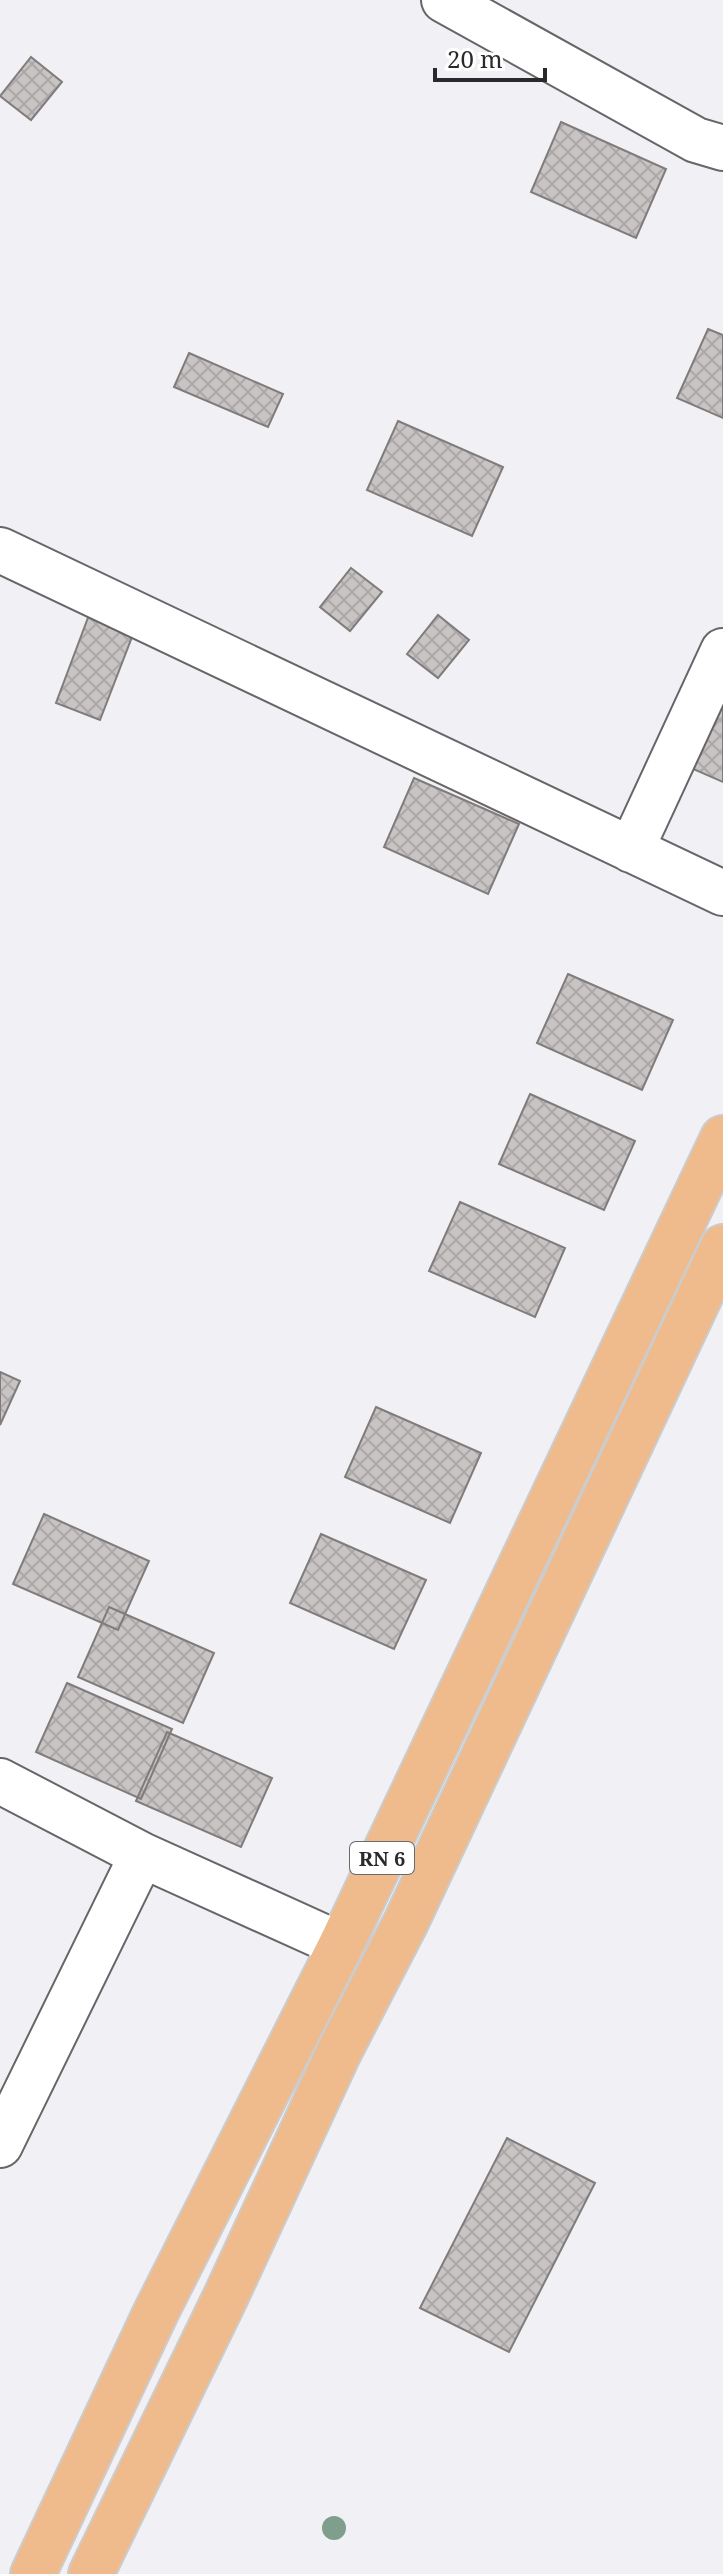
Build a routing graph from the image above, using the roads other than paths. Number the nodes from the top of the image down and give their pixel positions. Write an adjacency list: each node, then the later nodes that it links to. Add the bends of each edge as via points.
1 (444, 0): 2 (street, via 696,140)
2 (723, 148)
3 (0, 550): 5 (street)
4 (723, 651): 5 (street)
5 (631, 850): 6 (street)
6 (723, 893)
7 (723, 1138): 11 (main road, RN 6)
8 (723, 1247): 14 (main road, RN 6, via 406,1922)
9 (0, 1781): 10 (street)
10 (142, 1855): 11 (street); 12 (street)
11 (341, 1945): 13 (main road, RN 6, via 156,2312)
12 (0, 2145)
13 (33, 2574)
14 (91, 2574)

